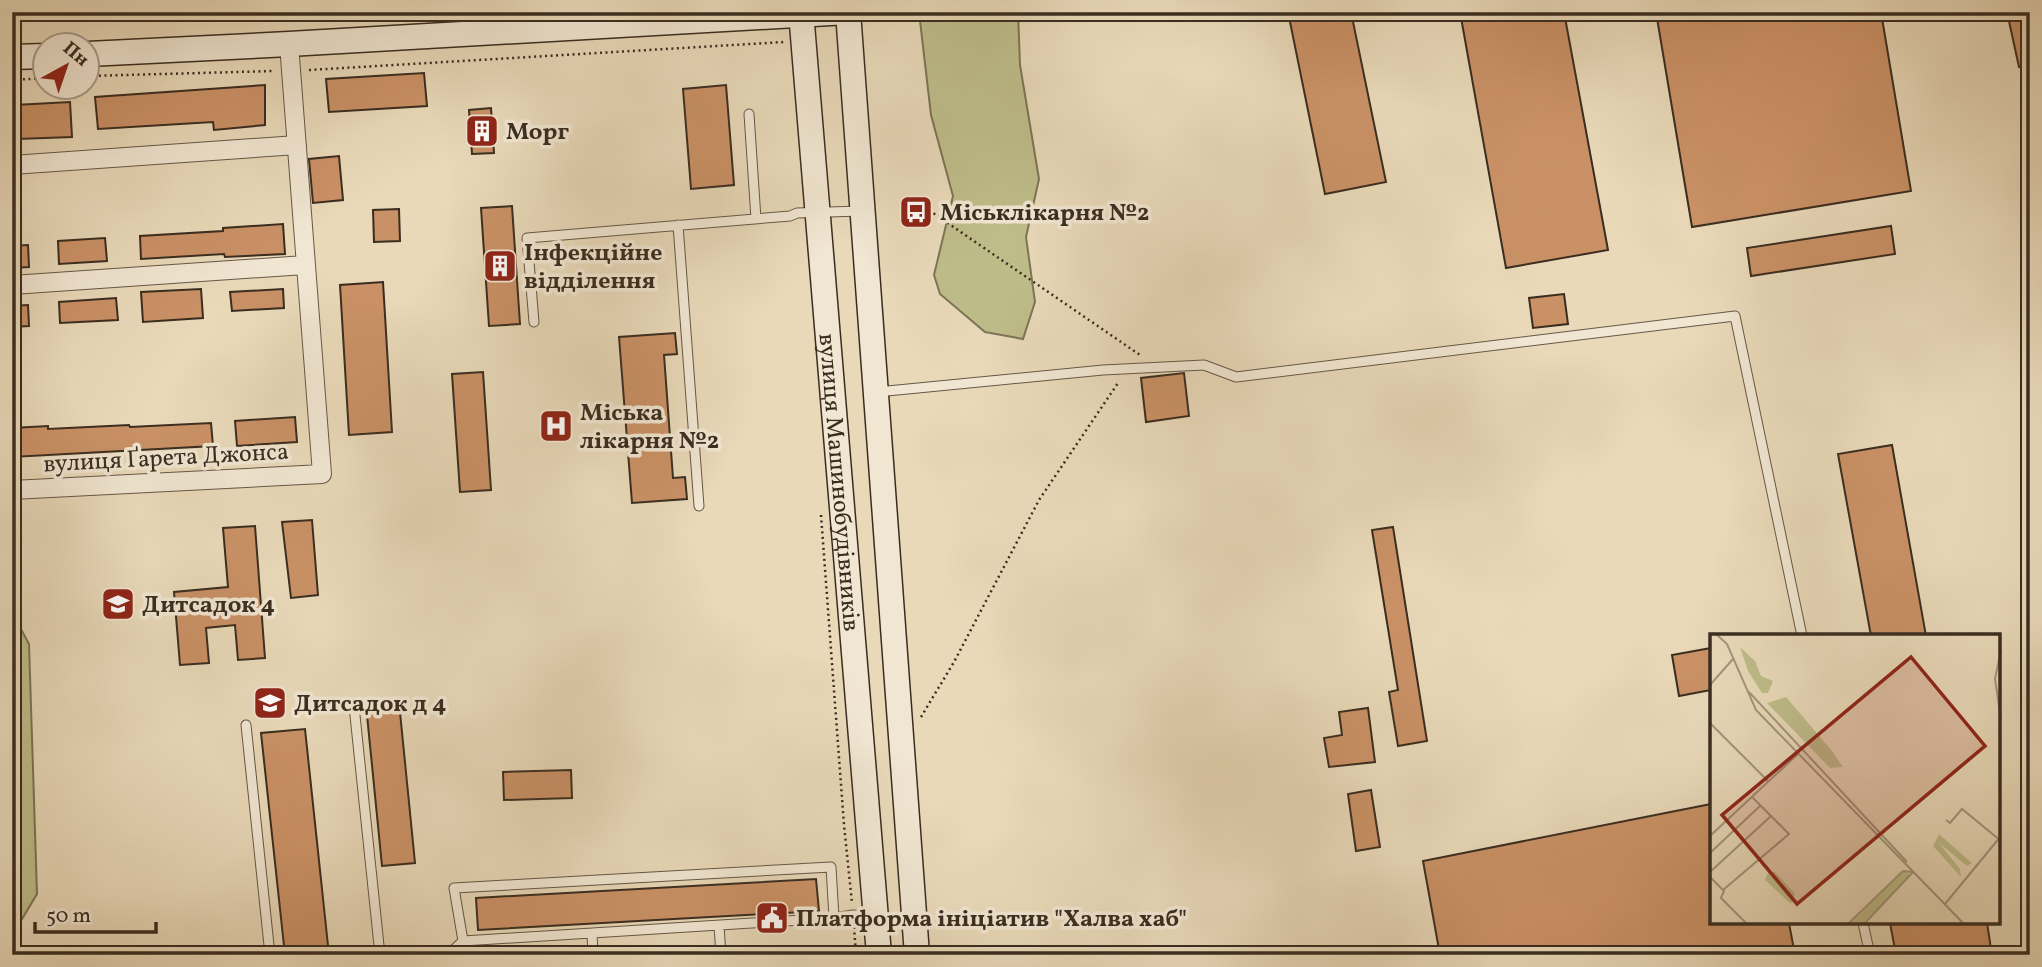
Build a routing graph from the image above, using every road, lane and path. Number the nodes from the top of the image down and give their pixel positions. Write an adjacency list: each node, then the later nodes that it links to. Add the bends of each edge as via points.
1 (848, 12): 2 (street); 17 (street, вулиця Машинобудівників)
2 (801, 14): 3 (street); 18 (street, вулиця Машинобудівників)
3 (471, 23): 5 (street)
4 (788, 42): 9 (path)
5 (289, 44): 6 (street); 9 (street)
6 (102, 53)
7 (32, 56): 8 (street)
8 (12, 57)
9 (291, 71): 10 (path); 14 (street)
10 (102, 76)
11 (32, 79): 12 (path)
12 (12, 80)
13 (749, 114): 19 (lane)
14 (297, 145): 15 (street); 21 (street)
15 (12, 165)
16 (920, 204): 24 (path)
17 (862, 210): 18 (lane); 26 (street, вулиця Машинобудівників)
18 (817, 214): 19 (lane); 33 (street, вулиця Машинобудівників)
19 (756, 219): 20 (lane)
20 (678, 225): 23 (lane, via 527,238); 28 (lane)
21 (304, 265): 22 (street); 27 (street, вулиця Ґарета Джонса, via 322,474)
22 (12, 285)
23 (534, 322)
24 (1157, 367): 25 (lane); 29 (lane, via 1204,365 1236,377 1735,316)
25 (1127, 369): 26 (lane); 31 (path, via 1039,500)
26 (876, 392): 47 (street, вулиця Машинобудівників)
27 (12, 490)
28 (699, 506)
29 (1802, 634)
30 (354, 706): 42 (lane)
31 (921, 716)
32 (246, 725): 41 (lane)
33 (865, 797): 34 (path); 35 (street, вулиця Машинобудівників)
34 (844, 825)
35 (875, 916): 36 (lane); 46 (street, вулиця Машинобудівників)
36 (834, 918): 38 (lane); 40 (lane, via 831,867 454,888)
37 (1863, 925): 48 (lane)
38 (719, 926): 39 (lane); 45 (lane)
39 (592, 933): 40 (lane); 44 (lane)
40 (463, 941): 43 (lane)
41 (270, 955)
42 (380, 955)
43 (447, 955)
44 (593, 955)
45 (721, 955)
46 (879, 955)
47 (917, 955)
48 (1870, 955)

